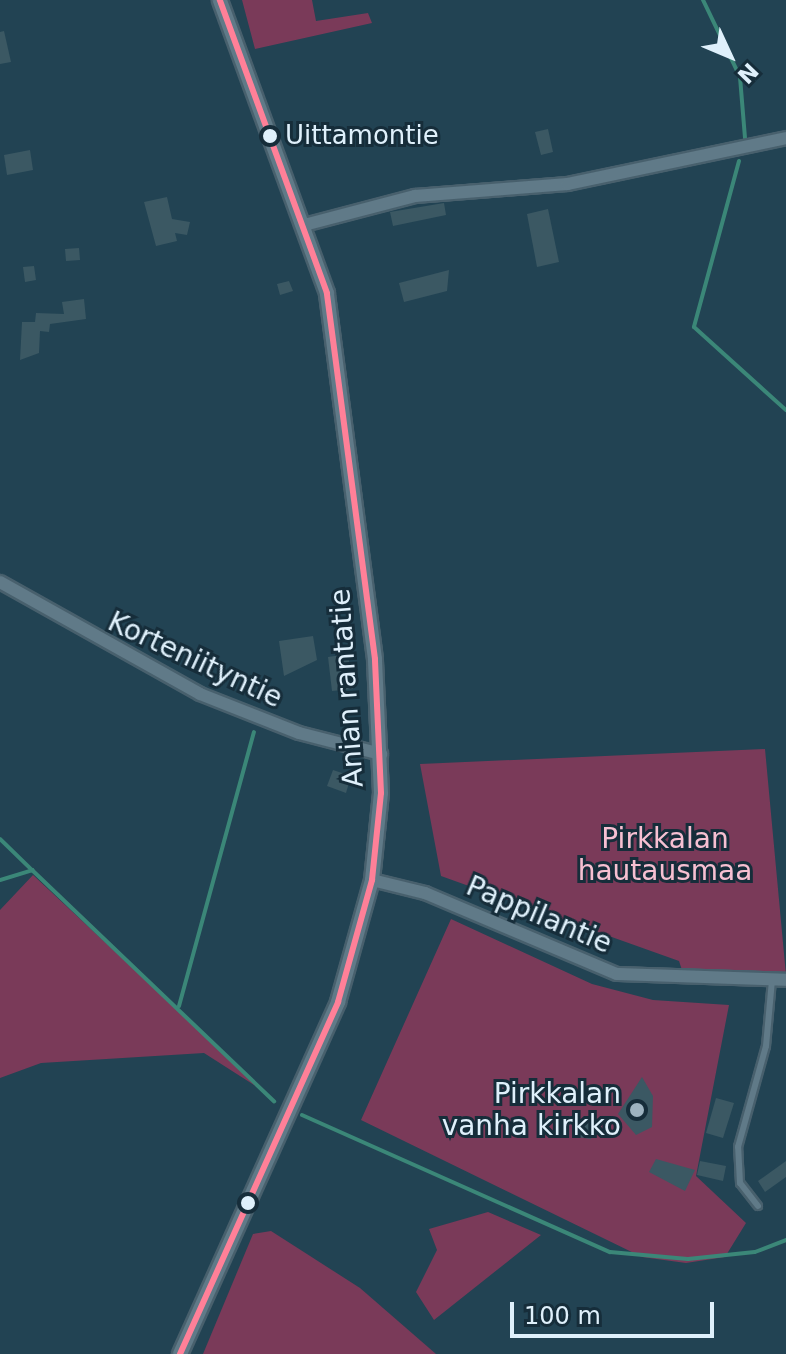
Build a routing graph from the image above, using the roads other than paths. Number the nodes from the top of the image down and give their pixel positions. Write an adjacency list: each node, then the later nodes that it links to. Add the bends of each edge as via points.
1 (220, 0): 3 (street, Anian rantatie)
2 (786, 138): 3 (street, via 568,184 415,196)
3 (308, 224): 5 (street, Anian rantatie, via 327,293 343,402)
4 (0, 582): 5 (street, Korteniityntie, via 200,694 299,733)
5 (381, 754): 6 (street, Anian rantatie)
6 (372, 880): 7 (street, Pappilantie, via 425,893 617,974); 9 (street, Anian rantatie, via 326,1032)
7 (779, 980): 8 (lane, via 738,1147 740,1183)
8 (758, 1206)
9 (180, 1354)

